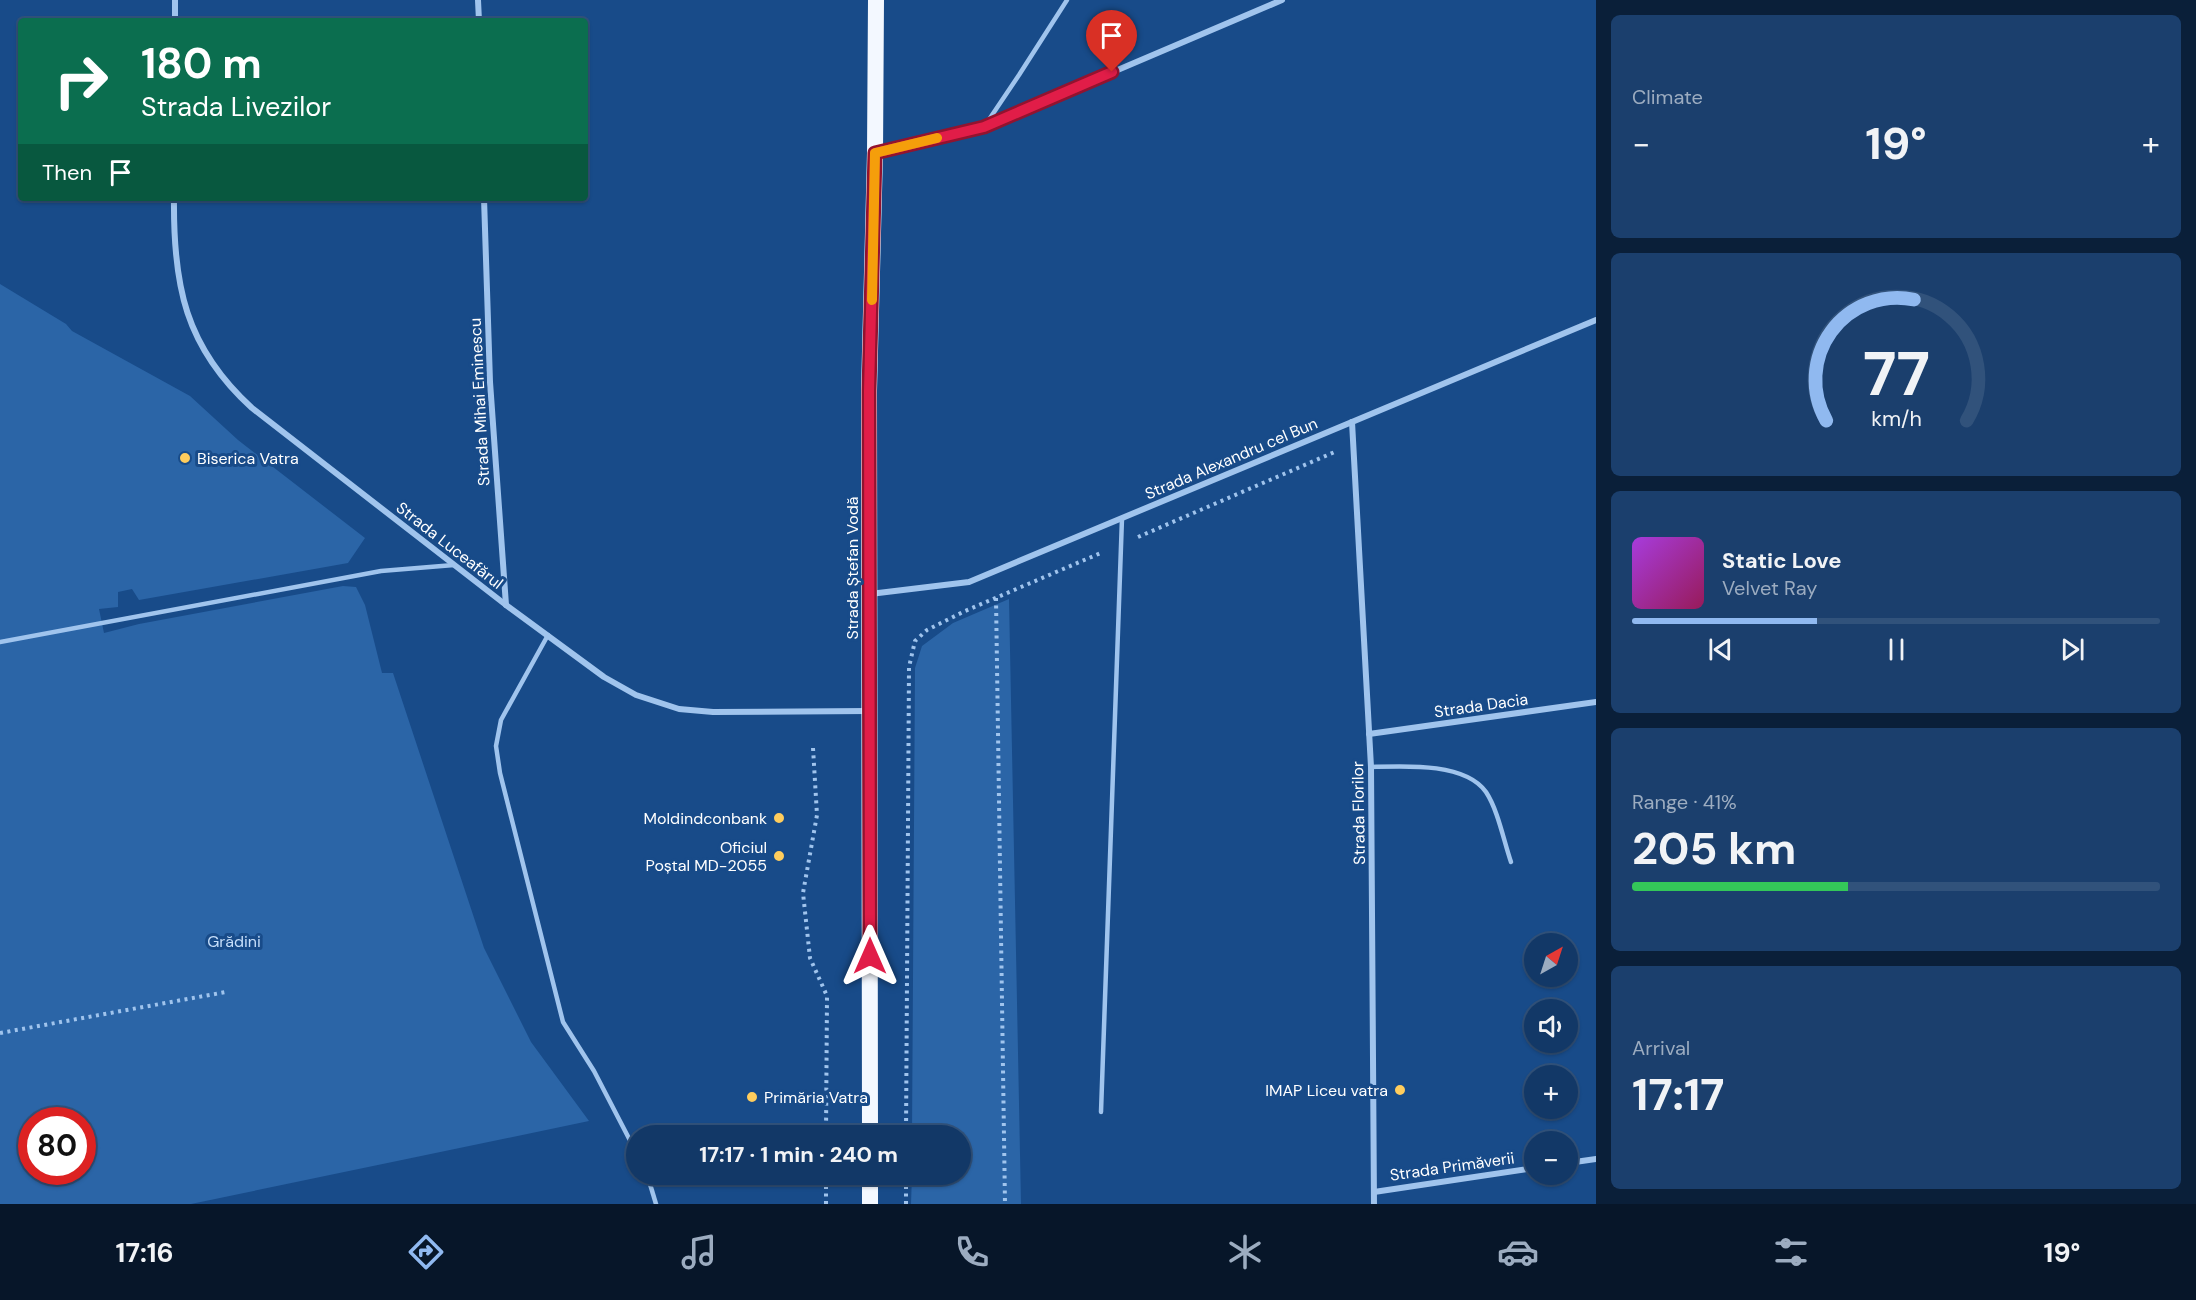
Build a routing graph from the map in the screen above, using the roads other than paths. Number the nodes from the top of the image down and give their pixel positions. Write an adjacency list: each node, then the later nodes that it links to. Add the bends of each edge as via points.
1 (175, 0): 6 (street)
2 (478, 0): 7 (street)
3 (876, 0): 9 (highway, Strada Ștefan Vodă)
4 (1067, 0): 8 (lane)
5 (1282, 0): 8 (street)
6 (175, 18)
7 (479, 18)
8 (984, 127): 9 (street)
9 (875, 153): 16 (highway, Strada Ștefan Vodă, via 869,391)
10 (174, 201): 15 (street, Strada Luceafărul, via 177,270 183,304 214,368 252,408)
11 (484, 201): 17 (street, Strada Mihai Eminescu, via 490,382)
12 (1596, 320): 13 (street, Strada Alexandru cel Bun)
13 (1352, 422): 14 (street, Strada Alexandru cel Bun); 22 (street, Strada Florilor)
14 (1122, 518): 16 (street, Strada Alexandru cel Bun, via 969,582); 25 (lane)
15 (454, 565): 17 (street, Strada Luceafărul); 19 (lane, via 381,571)
16 (870, 594): 21 (highway, Strada Ștefan Vodă)
17 (506, 605): 18 (street, Strada Luceafărul)
18 (548, 635): 21 (street, Strada Luceafărul, via 636,695 679,709); 27 (lane, via 501,720 496,746 500,773 563,1022)
19 (0, 642)
20 (1596, 702): 22 (street, Strada Dacia)
21 (868, 711): 26 (highway, Strada Ștefan Vodă)
22 (1370, 734): 23 (street, Strada Florilor)
23 (1371, 767): 24 (lane, via 1414,766 1457,773 1473,780 1485,792); 33 (street, Strada Florilor)
24 (1511, 862)
25 (1101, 1112)
26 (870, 1125)
27 (626, 1133)
28 (1596, 1159): 29 (street)
29 (1578, 1162)
30 (1524, 1170): 33 (street, Strada Primăverii)
31 (650, 1185): 34 (lane)
32 (870, 1185): 35 (highway)
33 (1374, 1192): 36 (street, Strada Florilor)
34 (656, 1204)
35 (870, 1204)
36 (1374, 1204)

